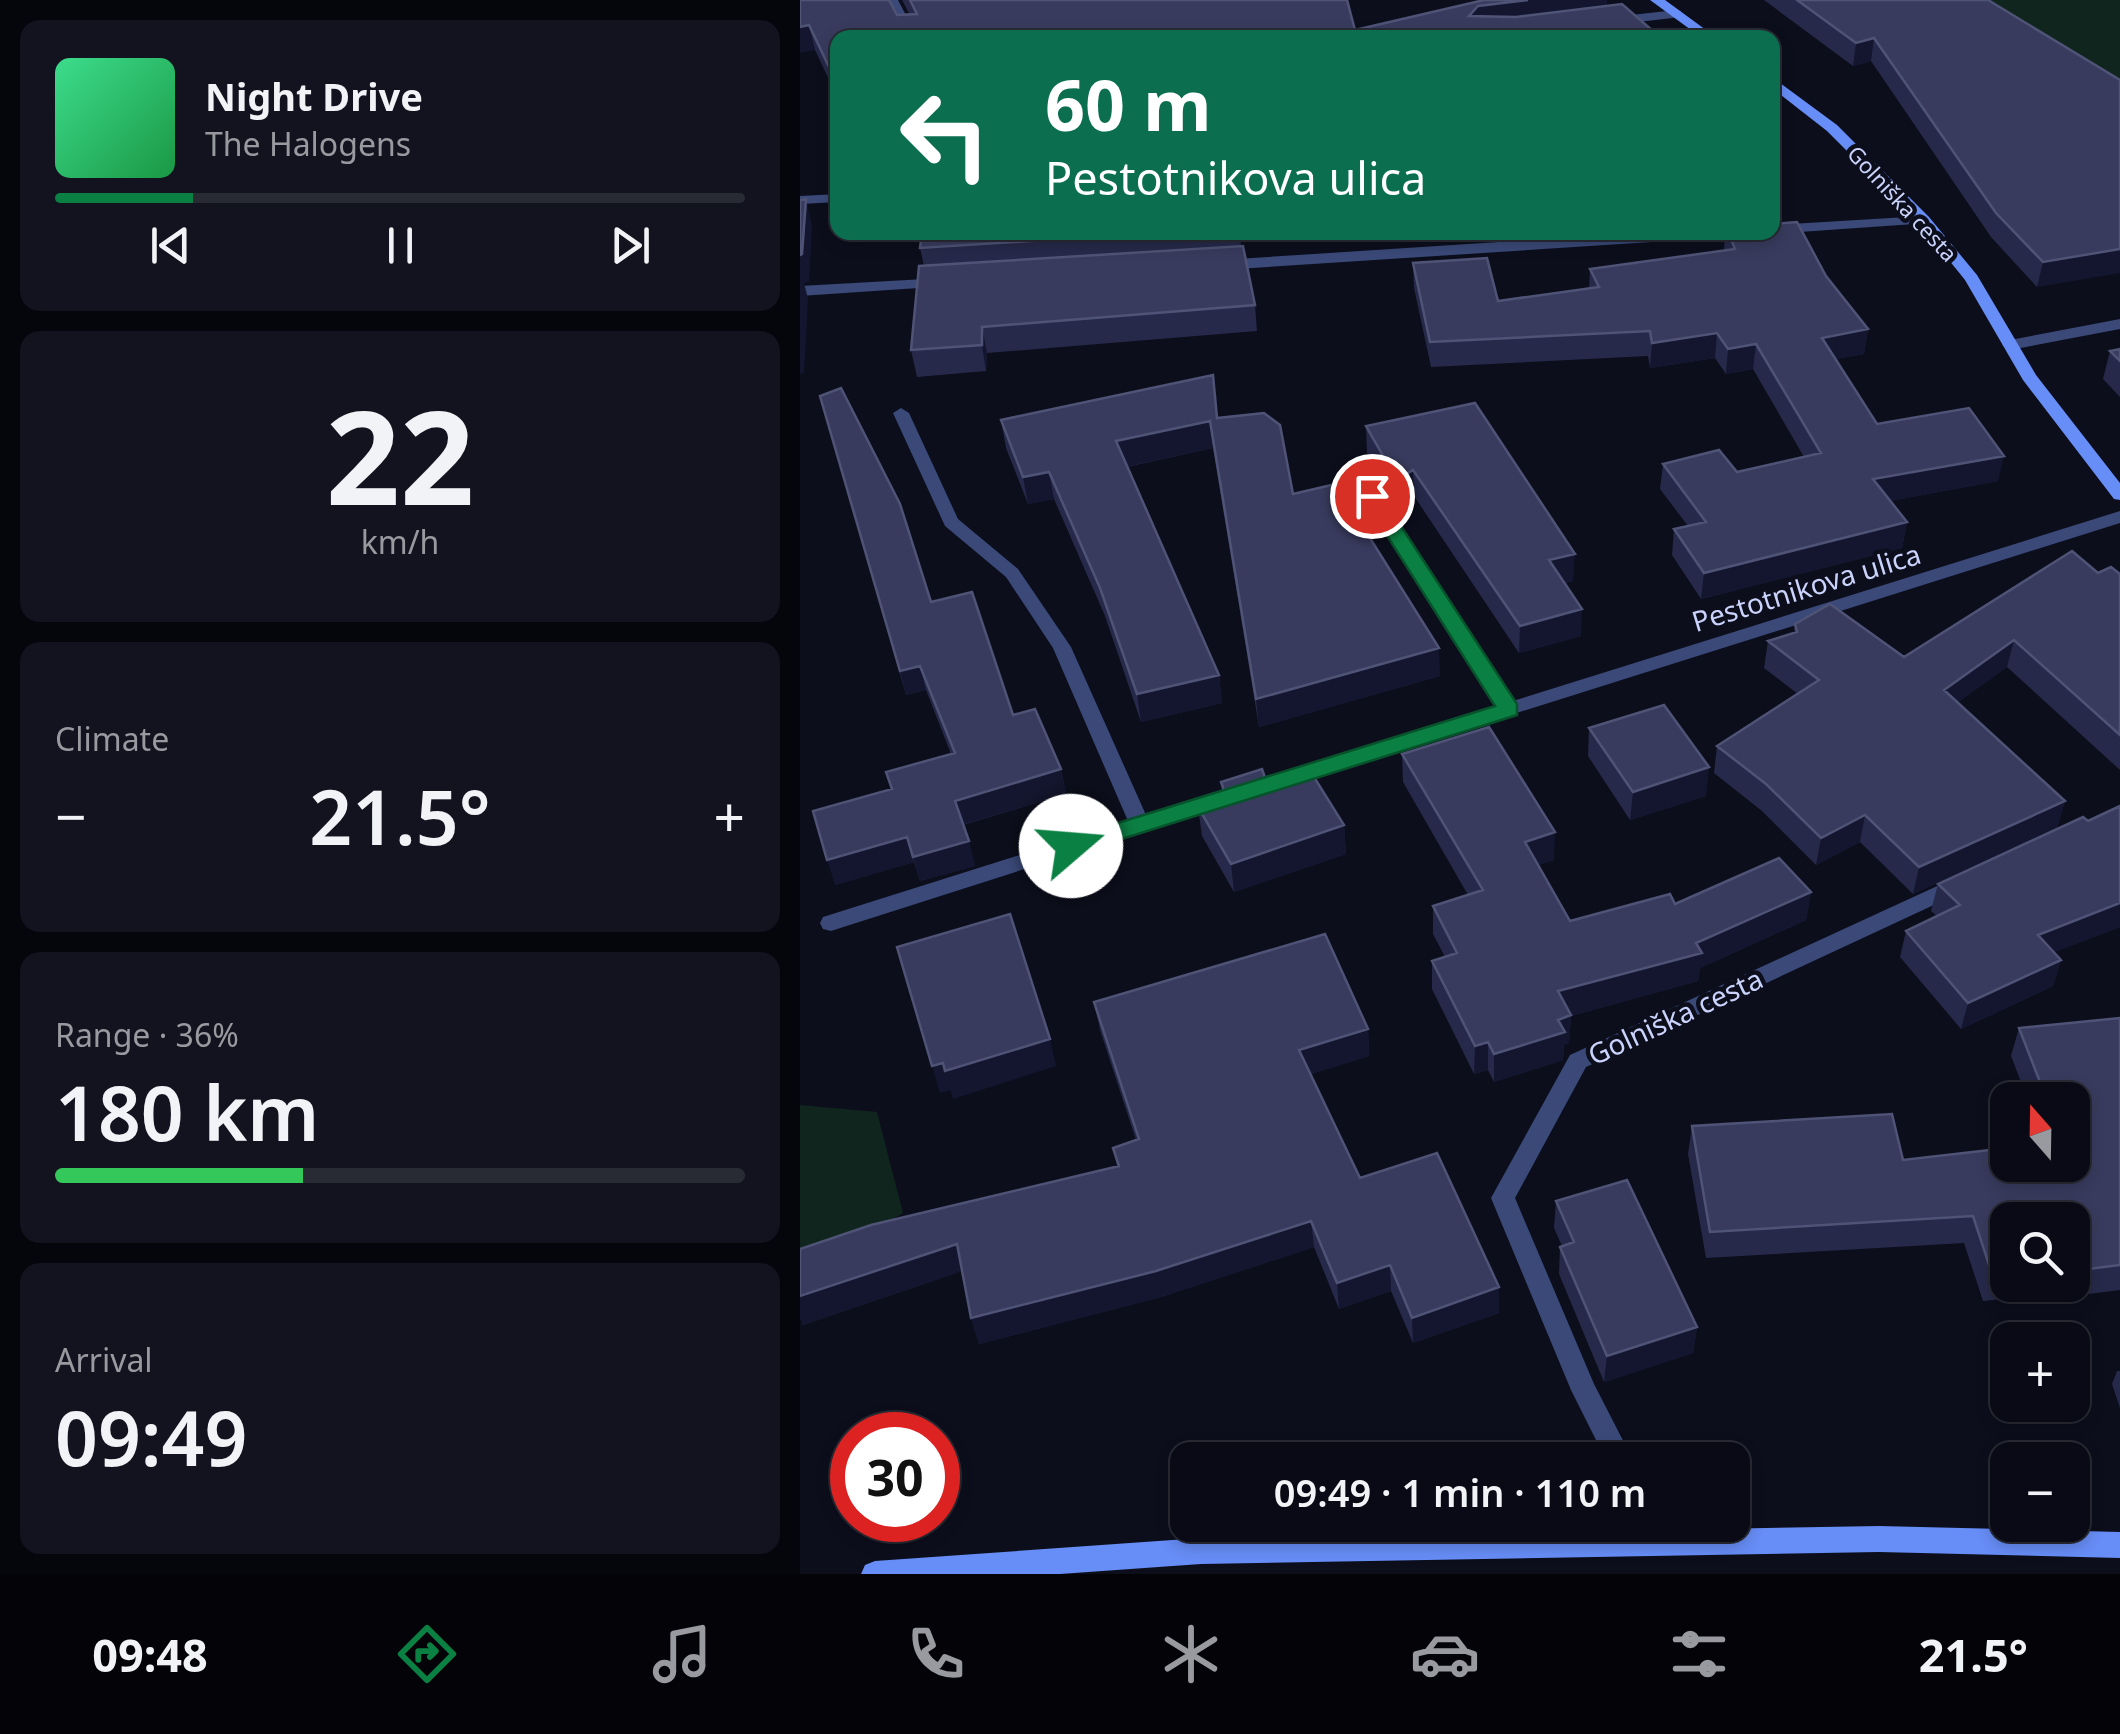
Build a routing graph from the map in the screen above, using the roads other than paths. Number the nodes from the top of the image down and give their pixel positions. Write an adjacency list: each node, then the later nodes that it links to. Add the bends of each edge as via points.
1 (892, 0): 5 (street)
2 (1656, 0): 3 (main road)
3 (1676, 14): 4 (street); 6 (main road)
4 (1597, 23)
5 (908, 30)
6 (1699, 30)
7 (1780, 87): 10 (main road, Golniška cesta, via 1832,128)
8 (830, 198): 9 (street)
9 (800, 200)
10 (1924, 220): 11 (street); 17 (main road, Golniška cesta, via 1972,278)
11 (1780, 229)
12 (1607, 240): 13 (street)
13 (1198, 267)
14 (967, 282): 15 (street)
15 (800, 291)
16 (2120, 324): 17 (street)
17 (2010, 345): 19 (main road, Golniška cesta)
18 (901, 413): 23 (street, via 951,522 1012,573 1062,647)
19 (2120, 495)
20 (1372, 496): 22 (street)
21 (2120, 517): 22 (street, Pestotnikova ulica)
22 (1509, 710): 23 (street, Pestotnikova ulica)
23 (1140, 824): 25 (street, Pestotnikova ulica)
24 (1976, 876): 26 (street, Golniška cesta, via 1578,1061 1503,1198)
25 (831, 923)
26 (1611, 1442)
27 (1750, 1536): 29 (main road)
28 (1442, 1542): 30 (main road)
29 (2120, 1546)
30 (875, 1574)

